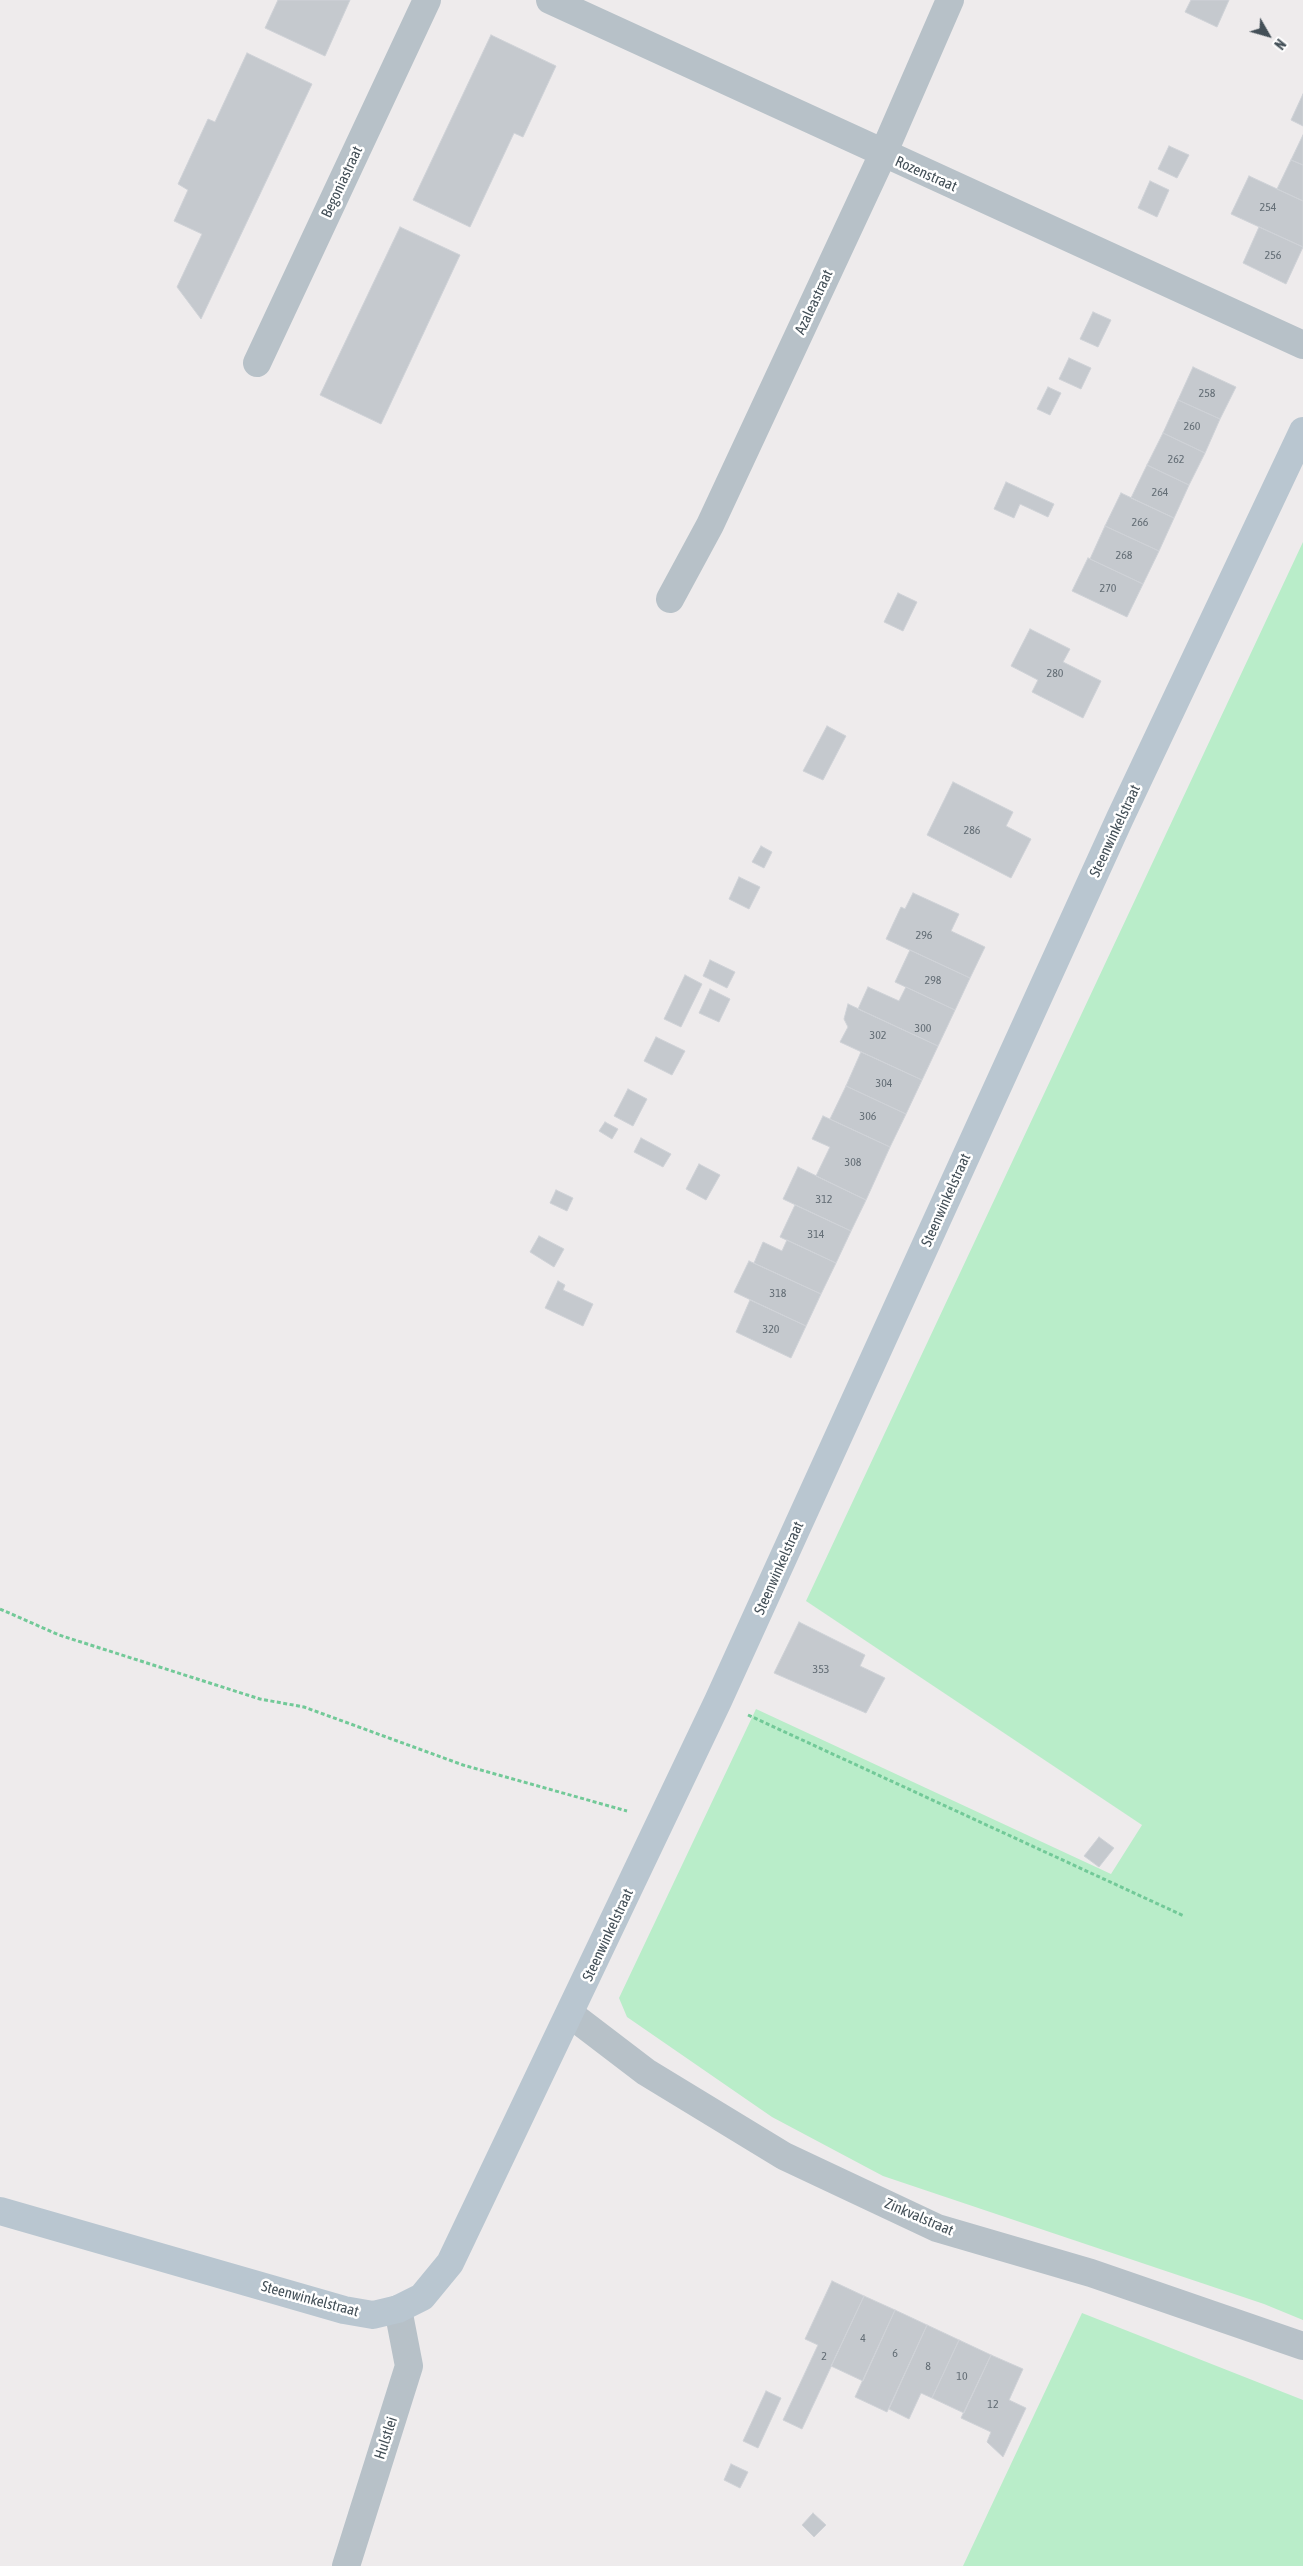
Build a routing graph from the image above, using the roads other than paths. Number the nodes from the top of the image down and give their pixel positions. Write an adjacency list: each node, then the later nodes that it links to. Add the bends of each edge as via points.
1 (427, 0): 6 (street, Begoniastraat)
2 (550, 0): 4 (street, Rozenstraat)
3 (950, 0): 4 (street, Azaleastraat)
4 (883, 154): 5 (street, Rozenstraat); 8 (street, Azaleastraat, via 710,525)
5 (1303, 345)
6 (257, 364)
7 (1303, 431): 9 (street, Steenwinkelstraat, via 1120,818 718,1701)
8 (670, 599)
9 (570, 2014): 11 (street, Steenwinkelstraat, via 450,2263 422,2297); 12 (street, Zinkvalstraat, via 646,2072 784,2156 937,2228 1091,2273)
10 (0, 2211): 11 (street, Steenwinkelstraat, via 344,2310 373,2315)
11 (398, 2309): 13 (street, Hulstlei, via 409,2366)
12 (1303, 2346)
13 (346, 2566)

